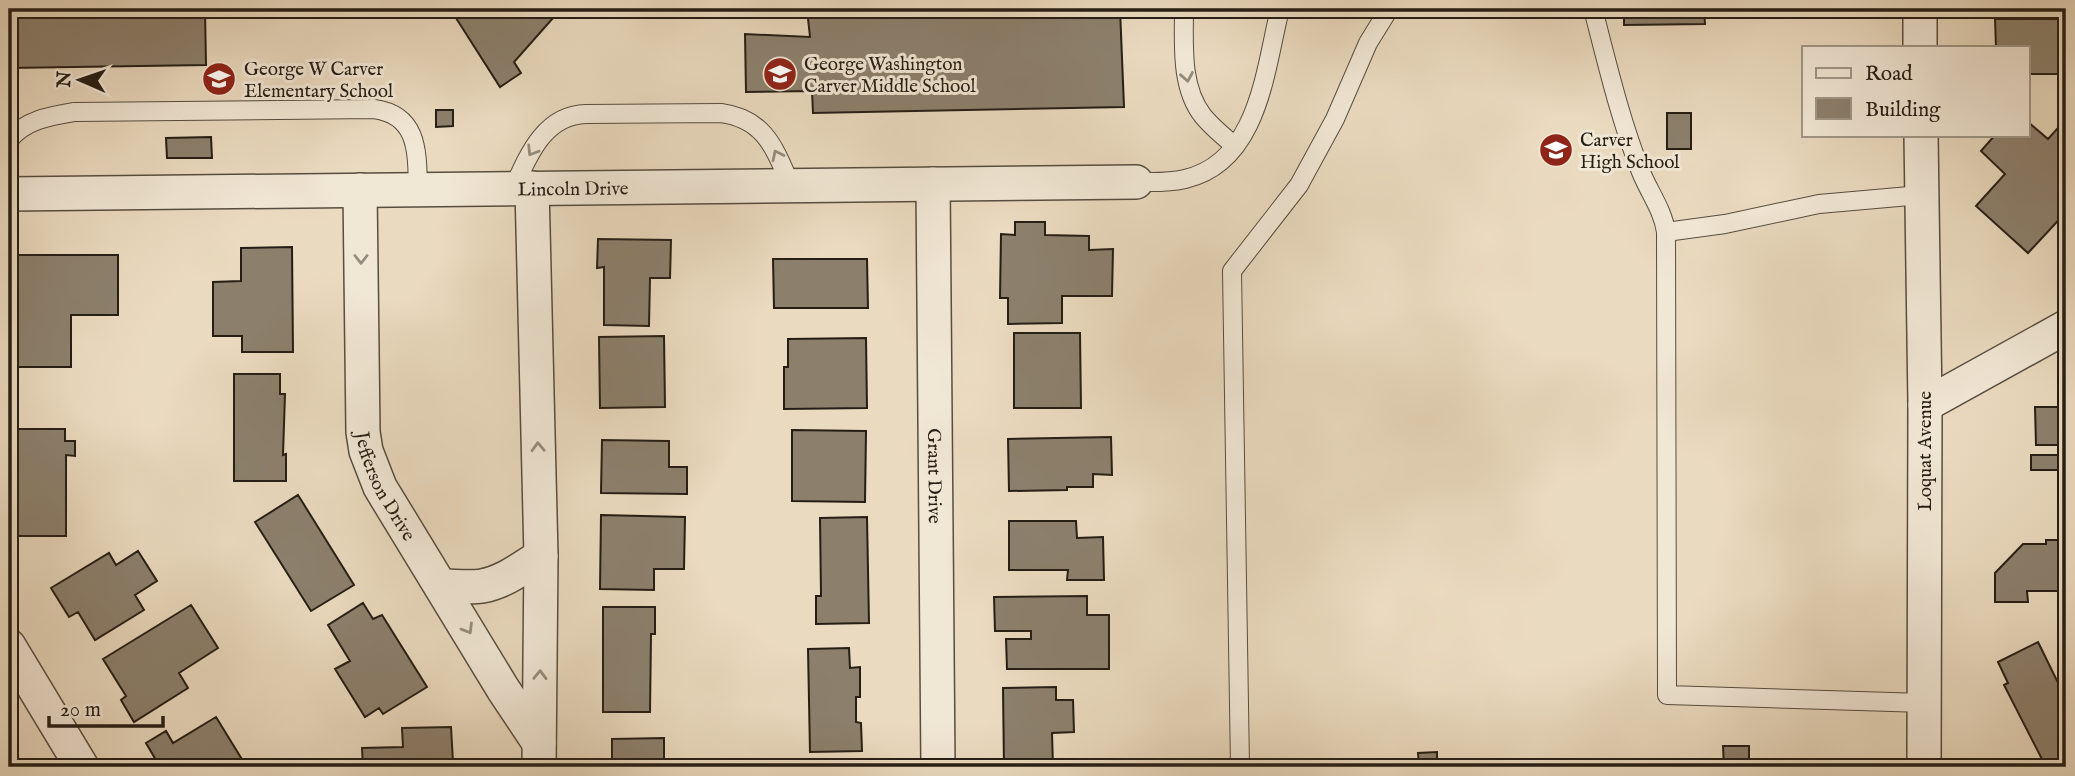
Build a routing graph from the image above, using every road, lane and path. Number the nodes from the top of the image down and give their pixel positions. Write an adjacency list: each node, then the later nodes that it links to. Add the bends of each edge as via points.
1 (1184, 9): 9 (lane, one-way to 9, via 1190,91 1202,114)
2 (1280, 9): 9 (lane, via 1259,99)
3 (1389, 9): 28 (lane, via 1299,185 1232,271)
4 (1593, 9): 18 (lane, via 1641,172)
5 (1920, 9): 6 (street)
6 (1920, 46)
7 (1921, 136): 17 (street, Loquat Avenue)
8 (9, 140): 14 (lane, via 37,120 74,113 374,108 395,113 409,132 417,157)
9 (1235, 146): 10 (lane, via 1214,166 1187,179)
10 (1136, 182): 11 (street, Lincoln Drive)
11 (933, 184): 12 (street, Lincoln Drive); 27 (street, Grant Drive)
12 (791, 186): 13 (street, Lincoln Drive); 13 (lane, one-way to 13, via 774,148 758,127 745,119 722,113 578,114 550,128 530,151)
13 (522, 188): 14 (street, Lincoln Drive); 21 (street, Jefferson Drive, one-way to 13)
14 (418, 189): 15 (street, Lincoln Drive)
15 (360, 190): 16 (street, Lincoln Drive); 22 (street, Jefferson Drive, one-way to 22, via 366,451 380,487)
16 (9, 194)
17 (1921, 195): 18 (lane, via 1819,204); 20 (street, Loquat Avenue)
18 (1666, 232): 24 (lane, via 1667,695)
19 (2066, 327): 20 (street)
20 (1925, 405): 24 (street, Loquat Avenue)
21 (541, 556): 22 (street, via 497,582); 25 (street, Jefferson Drive, one-way to 21)
22 (442, 586): 25 (street, Jefferson Drive, one-way to 25)
23 (9, 646): 26 (street)
24 (1924, 703): 29 (street, Loquat Avenue)
25 (539, 755)
26 (82, 767)
27 (937, 767)
28 (1240, 767)
29 (1924, 767)

